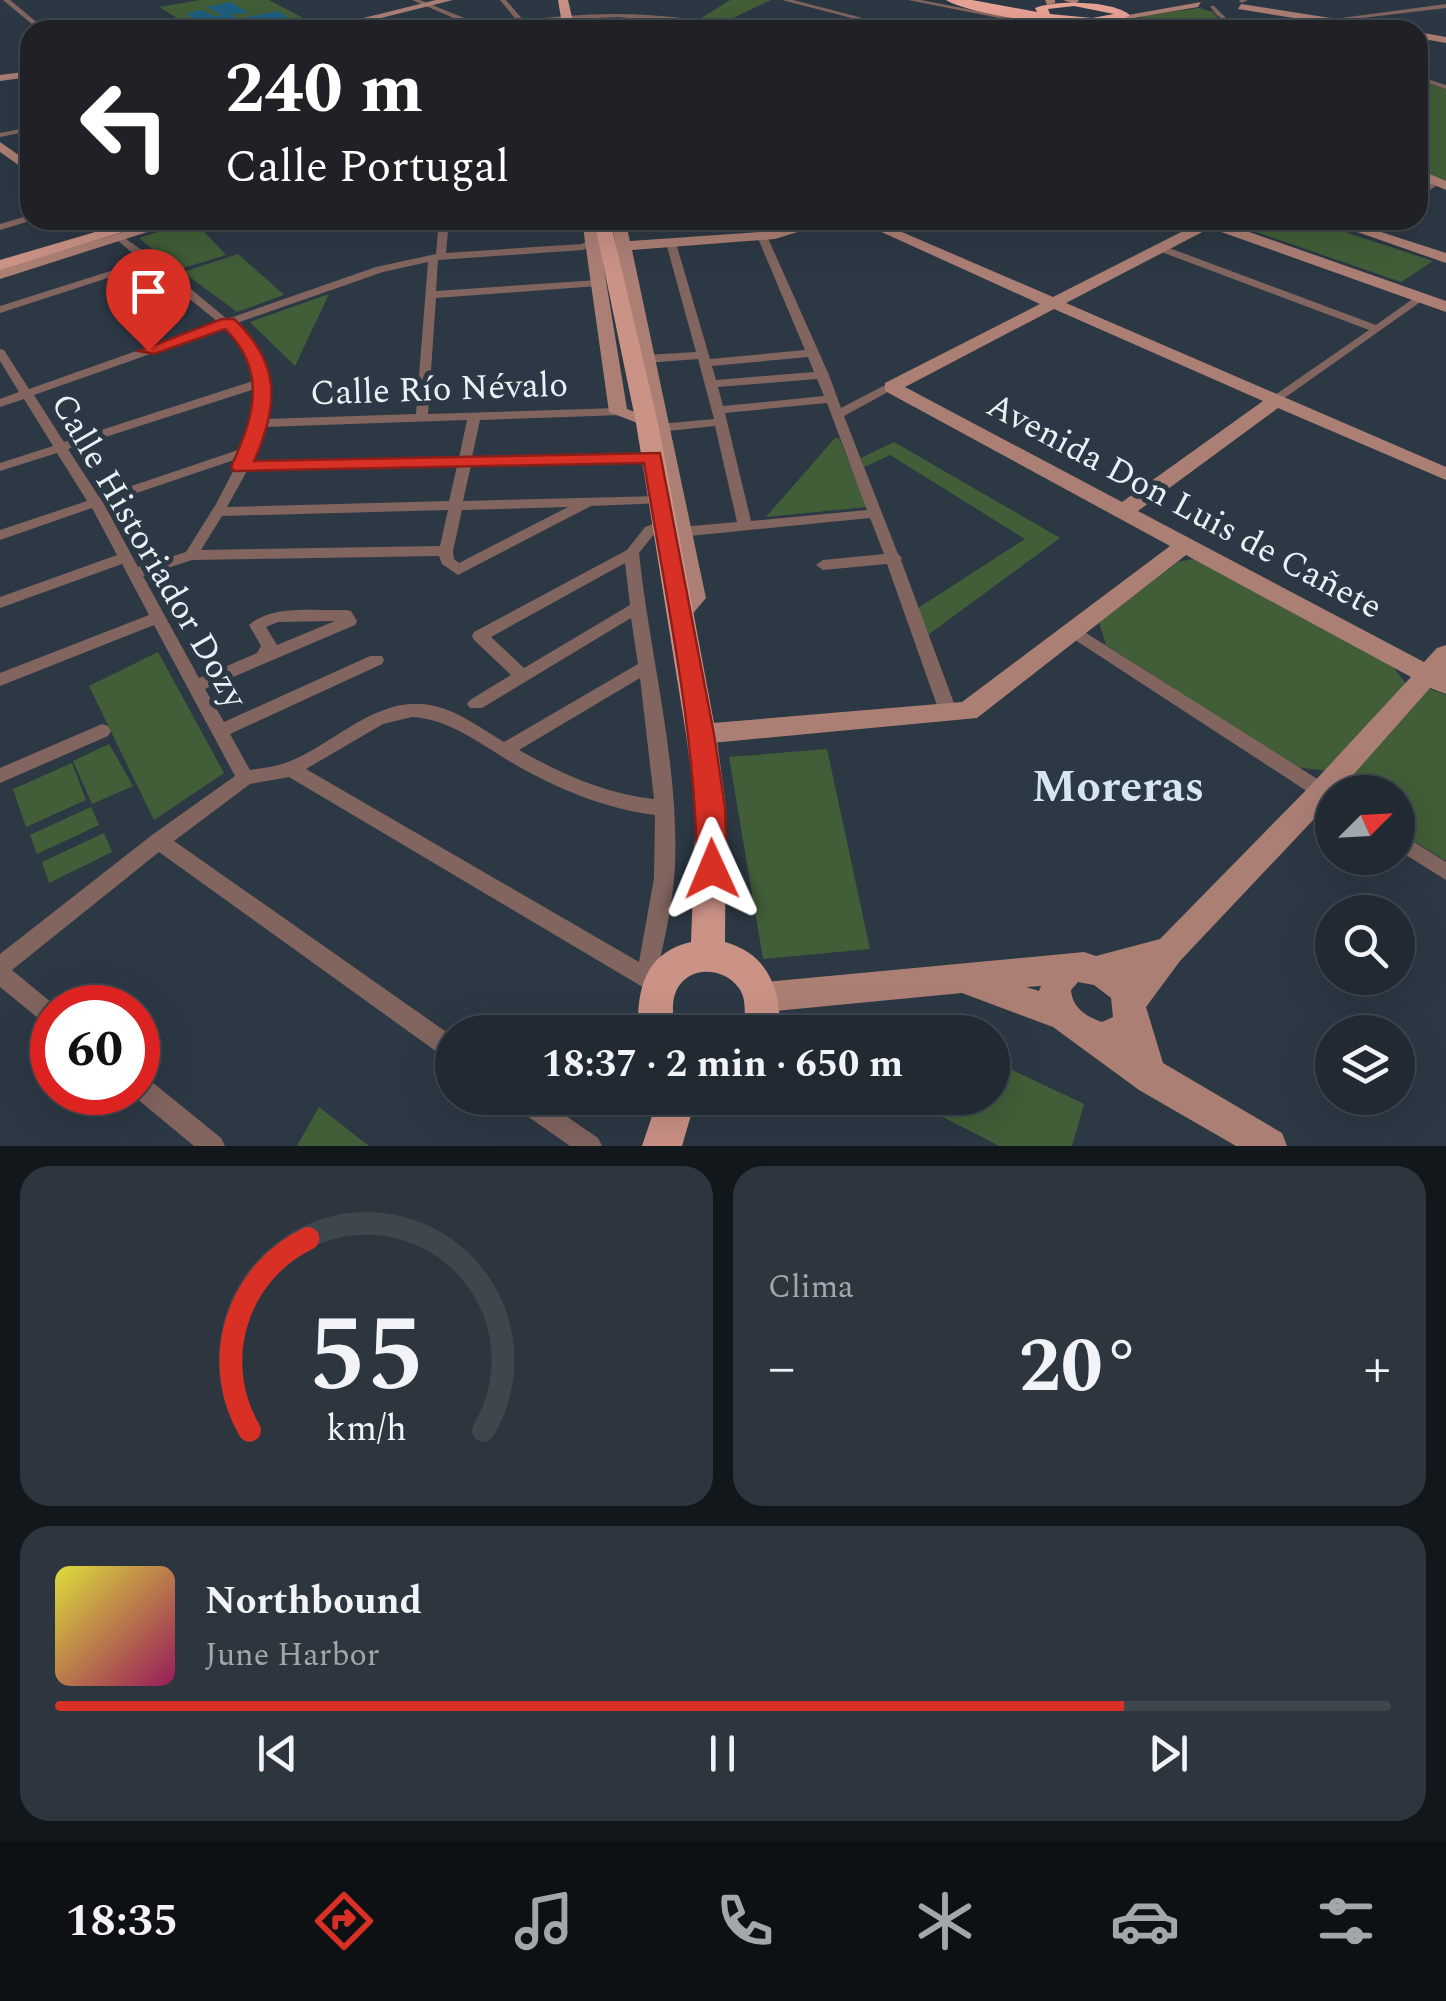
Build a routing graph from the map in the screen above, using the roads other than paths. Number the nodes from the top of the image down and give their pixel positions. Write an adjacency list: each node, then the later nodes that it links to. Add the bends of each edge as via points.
1 (6, 0): 20 (street)
2 (448, 0): 11 (main road)
3 (503, 0): 23 (street)
4 (563, 0): 18 (main road)
5 (626, 0): 19 (street)
6 (785, 0): 27 (street)
7 (911, 0): 28 (street)
8 (952, 0): 14 (highway)
9 (970, 0): 16 (highway)
10 (1072, 0): 16 (highway); 30 (highway)
11 (420, 2): 21 (main road); 22 (street)
12 (1195, 2): 17 (main road); 31 (main road)
13 (1243, 2): 17 (main road); 33 (main road)
14 (992, 6): 16 (highway); 29 (main road)
15 (1446, 6): 33 (street)
16 (1045, 10)
17 (1220, 10): 32 (street)
18 (566, 16): 19 (street); 24 (street); 25 (main road)
19 (618, 16): 26 (street)
20 (31, 20)
21 (356, 20)
22 (461, 20)
23 (520, 20)
24 (537, 20)
25 (567, 20)
26 (679, 20)
27 (866, 20)
28 (1000, 20)
29 (1027, 20)
30 (1107, 20)
31 (1121, 20)
32 (1226, 20)
33 (1329, 20)
34 (83, 230): 50 (main road)
35 (116, 230): 50 (main road)
36 (146, 230): 44 (main road)
37 (442, 230): 48 (street)
38 (802, 230): 43 (main road)
39 (885, 230): 55 (main road)
40 (1192, 230): 47 (main road)
41 (1233, 230): 54 (main road)
42 (1361, 230): 49 (main road)
43 (762, 236): 45 (main road); 61 (street)
44 (120, 238): 51 (street); 52 (main road)
45 (671, 243): 46 (main road); 62 (street)
46 (605, 244): 48 (street); 53 (street); 63 (main road); 72 (main road); 77 (main road)
47 (1160, 248): 55 (main road); 59 (street)
48 (437, 257): 53 (street); 58 (street, via 343,280)
49 (1446, 258)
50 (1, 261)
51 (150, 261): 57 (street); 58 (street)
52 (0, 274)
53 (430, 295): 75 (street)
54 (1420, 298): 56 (main road); 59 (street)
55 (1052, 303): 67 (main road); 69 (main road)
56 (1446, 307)
57 (0, 310)
58 (228, 322): 65 (street, via 254,353); 68 (street)
59 (1377, 329): 69 (street)
60 (0, 352): 68 (street, Calle Historiador Dozy)
61 (813, 353): 62 (street); 64 (street)
62 (704, 358): 63 (street); 66 (street)
63 (646, 359): 77 (main road)
64 (823, 375): 66 (street); 71 (street)
65 (263, 382): 76 (street); 78 (street)
66 (711, 384): 74 (street)
67 (891, 387): 71 (street); 89 (main road, Avenida Don Luis de Cañete)
68 (26, 394): 70 (street); 78 (street, Calle Historiador Dozy)
69 (1276, 400): 84 (main road); 89 (main road)
70 (0, 403)
71 (836, 406): 74 (street); 90 (street)
72 (618, 412): 73 (street, Calle Río Névalo); 77 (main road)
73 (474, 416): 75 (street, Calle Río Névalo); 81 (street)
74 (718, 416): 77 (street); 92 (street)
75 (422, 417): 76 (street, Calle Río Névalo)
76 (261, 423): 79 (street)
77 (653, 425): 80 (main road); 91 (main road)
78 (59, 448): 82 (street); 86 (street, Calle Historiador Dozy)
79 (246, 452): 83 (street); 86 (street)
80 (653, 457): 81 (street); 91 (main road)
81 (465, 462): 83 (street); 87 (street)
82 (0, 466)
83 (241, 467): 88 (street)
84 (1446, 474)
85 (594, 500): 87 (street); 91 (street); 95 (street, via 458,570)
86 (96, 503): 93 (street); 98 (street, Calle Historiador Dozy)
87 (457, 504): 88 (street); 95 (street)
88 (216, 512): 97 (street)
89 (1123, 512): 94 (main road, Avenida Don Luis de Cañete)
90 (877, 513): 92 (street); 99 (street)
91 (668, 519): 92 (street); 96 (street); 118 (main road)
92 (745, 526)
93 (0, 535)
94 (1185, 545): 105 (main road); 112 (main road, Avenida Don Luis de Cañete)
95 (446, 551): 97 (street)
96 (632, 553): 103 (street); 110 (street, via 480,636)
97 (190, 555): 101 (street)
98 (126, 556): 101 (street, Calle Historiador Dozy); 102 (street)
99 (895, 558): 100 (street); 115 (street)
100 (823, 564)
101 (135, 572): 104 (street, Calle Historiador Dozy)
102 (0, 603)
103 (636, 608): 109 (street); 110 (street)
104 (158, 616): 111 (street); 113 (street, Calle Historiador Dozy)
105 (1074, 632): 115 (main road, via 968,712); 124 (street)
106 (1446, 654): 112 (main road)
107 (264, 657): 107 (street, via 273,654 348,621 345,615 276,617 257,625 269,646); 113 (street)
108 (376, 660): 117 (street)
109 (644, 668): 119 (street); 126 (street)
110 (522, 676): 114 (street)
111 (0, 680)
112 (1436, 680): 121 (main road)
113 (195, 686): 117 (street, Calle Historiador Dozy)
114 (476, 704)
115 (949, 714): 118 (main road)
116 (102, 731): 122 (street)
117 (219, 732): 123 (street, Calle Historiador Dozy)
118 (701, 734): 131 (main road, via 711,807)
119 (504, 750): 120 (street, via 443,716 412,710 378,719); 126 (street, via 590,796)
120 (291, 769): 123 (street); 135 (street)
121 (1346, 775)
122 (0, 776)
123 (245, 778): 127 (street)
124 (1315, 787)
125 (1315, 807): 130 (main road)
126 (664, 808): 135 (street)
127 (158, 841): 133 (street); 141 (street)
128 (1415, 851): 129 (street)
129 (1446, 872)
130 (1169, 951): 132 (main road); 137 (main road)
131 (708, 952): 135 (main road); 139 (main road, via 750,974)
132 (1085, 969): 134 (main road); 137 (main road, via 1113,977); 140 (main road, via 1060,976 1054,988)
133 (0, 970): 136 (street)
134 (962, 978): 139 (main road); 140 (main road)
135 (651, 980): 138 (main road)
136 (30, 997)
137 (1131, 1010): 140 (main road, via 1116,1036); 142 (main road)
138 (652, 1015)
139 (763, 1015)
140 (1074, 1025): 142 (main road)
141 (435, 1037)
142 (1151, 1078): 149 (main road)
143 (160, 1103): 146 (street)
144 (545, 1115): 147 (street)
145 (672, 1115): 148 (main road)
146 (213, 1146)
147 (590, 1146)
148 (662, 1146)
149 (1269, 1146)

